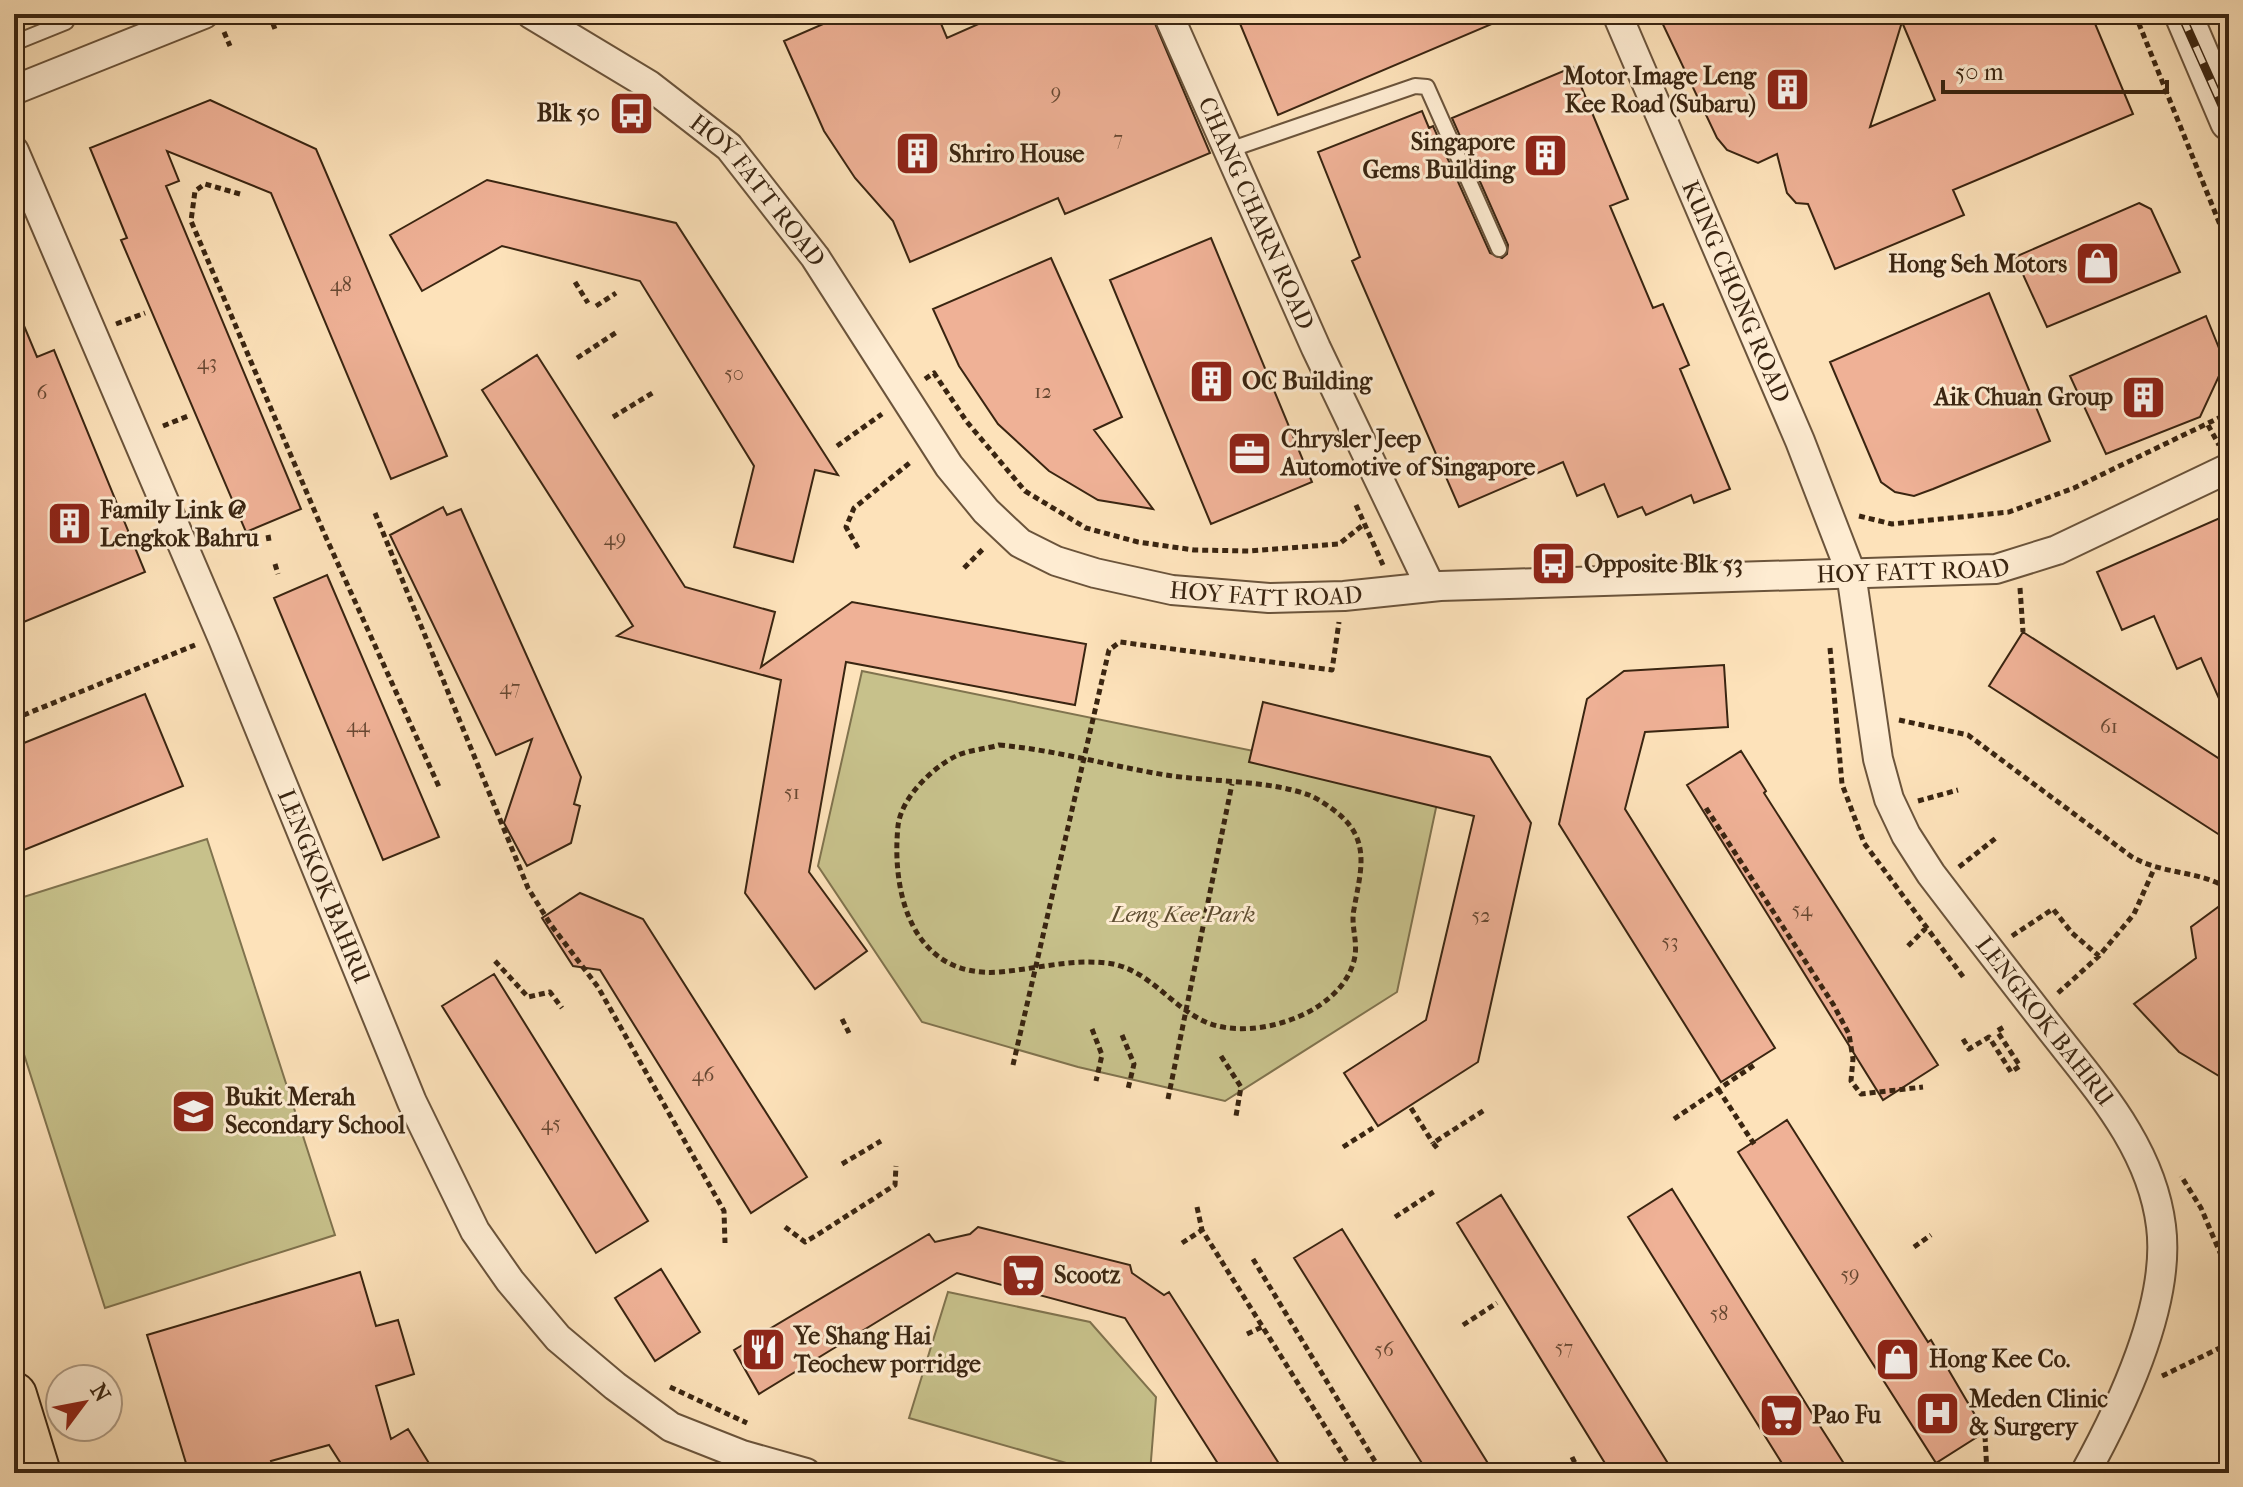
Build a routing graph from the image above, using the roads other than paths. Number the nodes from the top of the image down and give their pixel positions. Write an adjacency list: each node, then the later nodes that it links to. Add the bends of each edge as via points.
1 (531, 14): 15 (street, HOY FATT ROAD, via 649,85 729,147 815,257 935,443 986,511 1020,543 1056,561 1172,590 1269,598)
2 (1168, 14): 10 (street, CHANG CHARN ROAD)
3 (1617, 14): 14 (street, KUNG CHONG ROAD)
4 (2183, 14): 9 (street)
5 (196, 16): 8 (street)
6 (66, 22): 7 (lane)
7 (14, 43)
8 (14, 90)
9 (2229, 122)
10 (1229, 150): 12 (lane, via 1415,86 1427,87); 15 (street, CHANG CHARN ROAD)
11 (14, 151): 18 (street, LENGKOK BAHRU, via 211,611 412,1102 475,1231 558,1338 671,1427)
12 (1499, 249)
13 (2229, 468): 14 (street, HOY FATT ROAD, via 2057,550 2009,566)
14 (1851, 573): 15 (street, HOY FATT ROAD); 19 (street, LENGKOK BAHRU, via 1878,759 1906,835 2127,1126 2158,1214 2161,1264 2154,1304 2110,1428)
15 (1430, 586)
16 (14, 1395): 17 (main road)
17 (38, 1473)
18 (806, 1473)
19 (2085, 1473)

